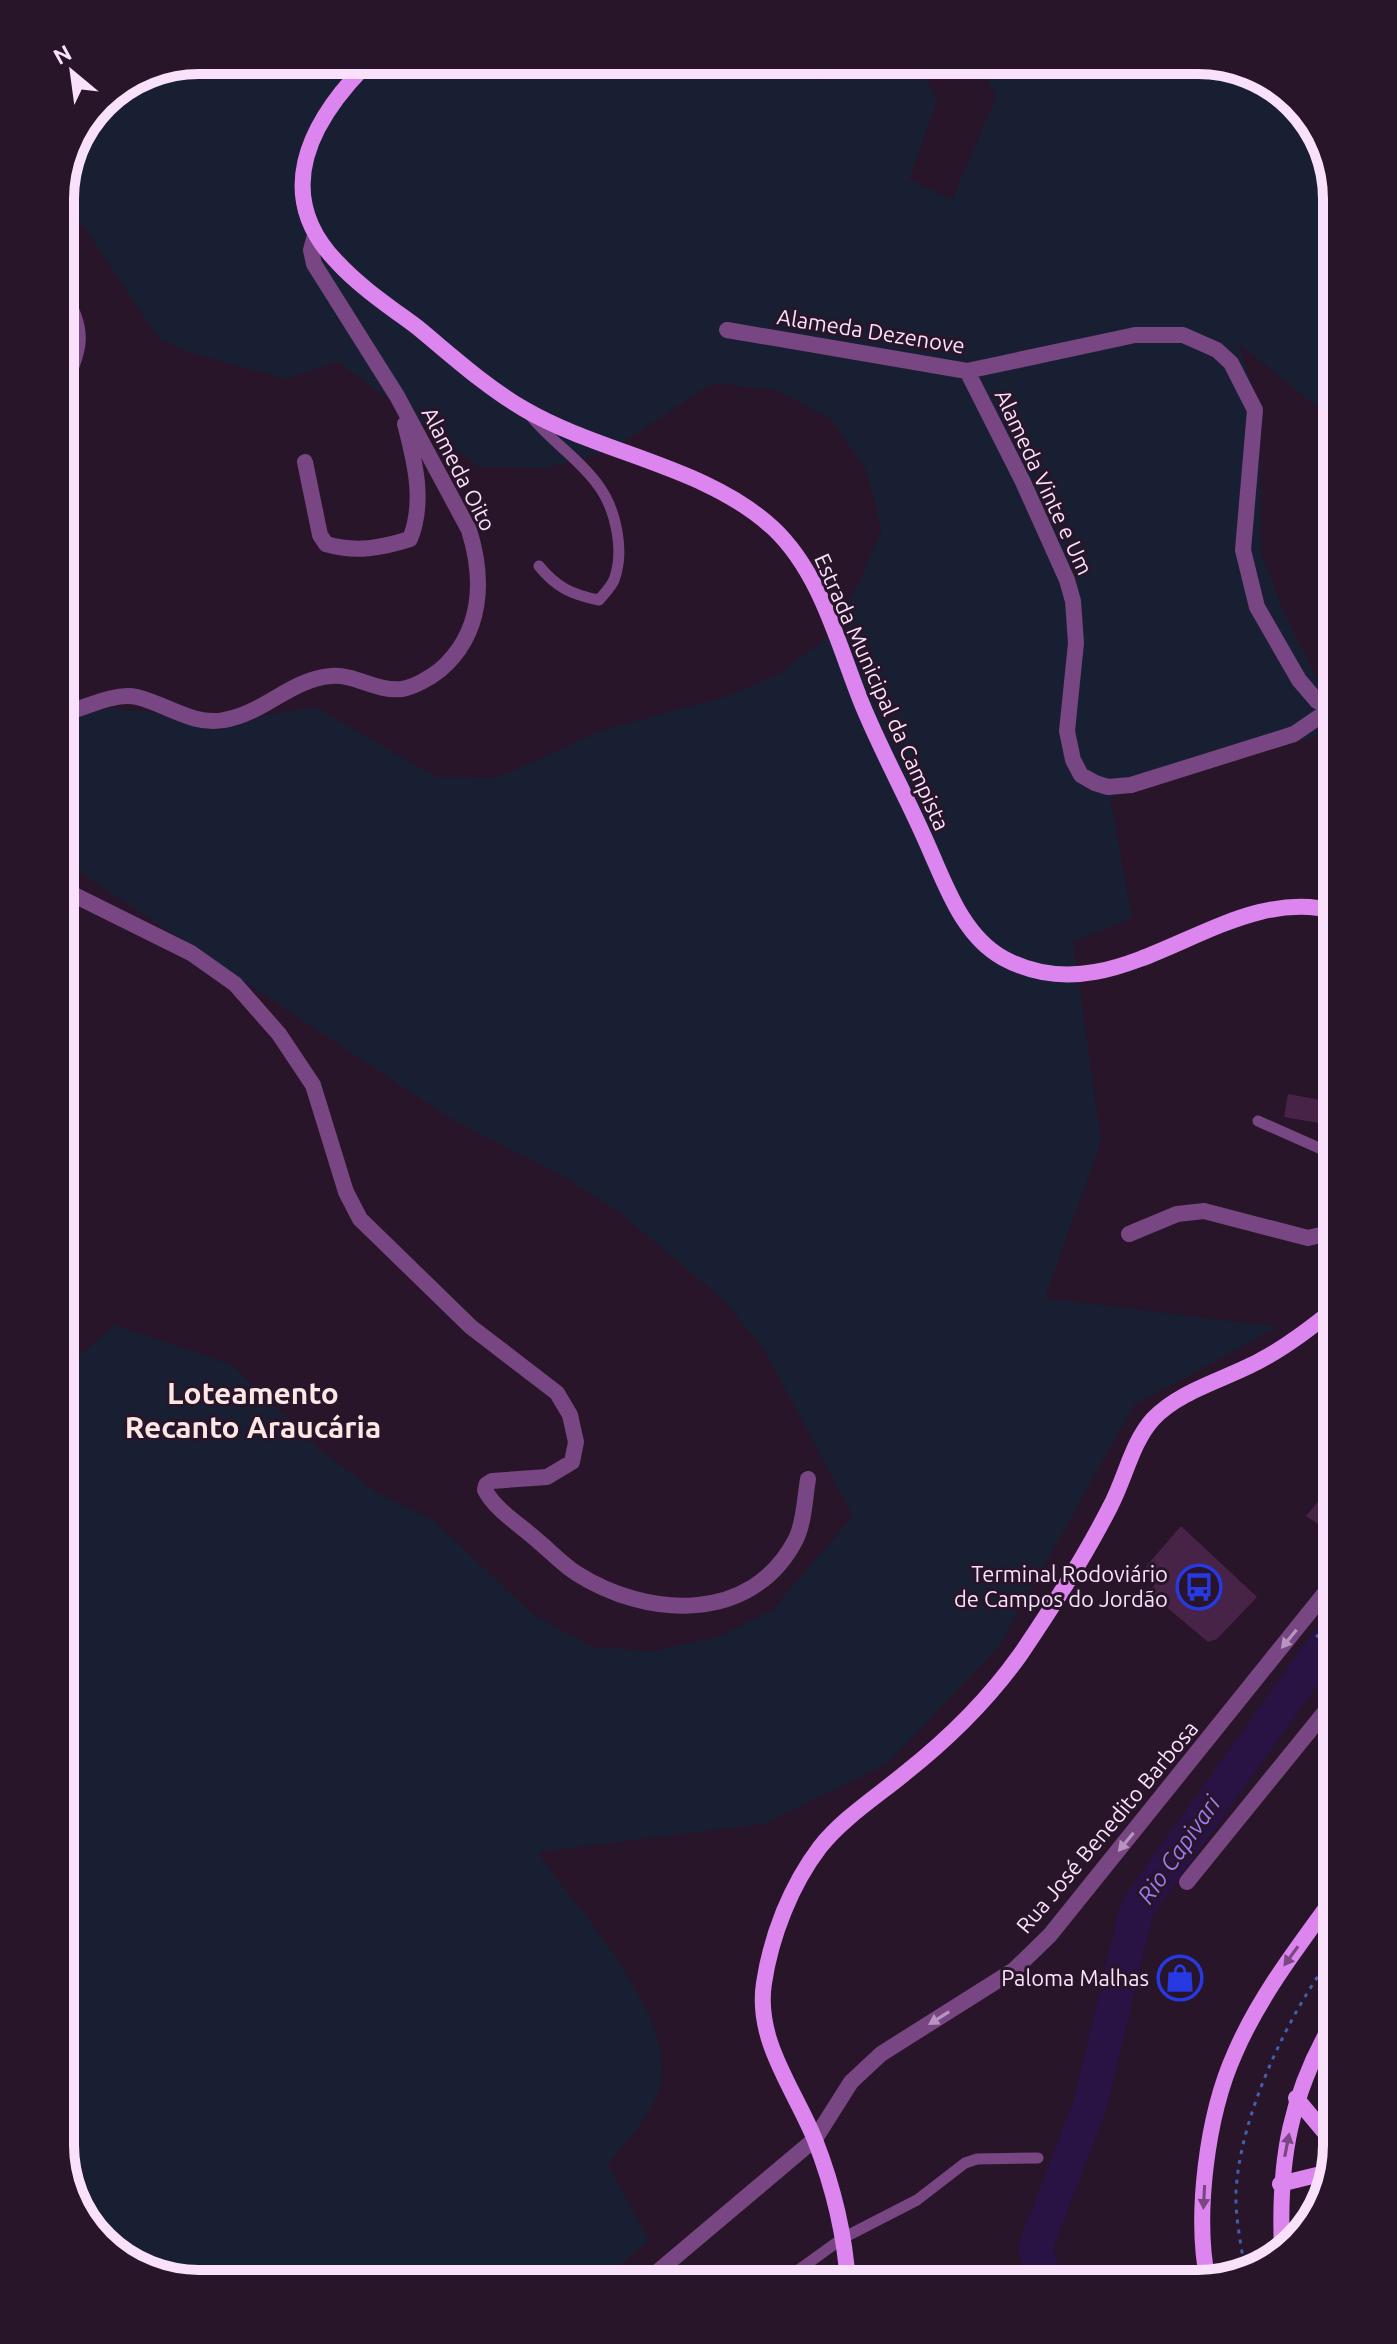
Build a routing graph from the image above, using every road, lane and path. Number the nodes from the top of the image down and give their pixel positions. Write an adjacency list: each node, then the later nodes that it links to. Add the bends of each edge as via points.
1 (358, 74): 2 (main road, Estrada Municipal da Campista, via 323,113 303,164 304,205)
2 (315, 235): 7 (street, Alameda Oito, via 314,264); 8 (main road, Estrada Municipal da Campista, via 358,282)
3 (74, 308): 5 (lane, via 82,352)
4 (727, 330): 6 (street, Alameda Dezenove)
5 (74, 368)
6 (967, 371): 11 (street, Alameda Dezenove, via 1135,335 1183,335 1217,350 1231,363 1255,410 1243,550 1257,607 1299,680); 13 (street, Alameda Vinte e Um, via 1067,580 1076,643 1067,731 1081,775 1108,787 1131,785 1294,734)
7 (397, 396): 9 (street, via 418,482 417,523 410,539 377,549 326,544); 12 (street, Alameda Oito, via 476,551 479,592 472,630 453,658 433,676 404,689 379,689 334,675 314,678 223,721 194,720 134,696)
8 (526, 410): 10 (lane, via 599,485 619,548 614,580 599,600 554,584); 15 (main road, Estrada Municipal da Campista, via 688,477 744,505 775,529 802,562 820,599 956,907 980,939 1003,958 1071,975 1113,969 1243,916)
9 (305, 462)
10 (539, 566)
11 (1323, 702)
12 (74, 711)
13 (1323, 717)
14 (74, 895): 21 (street, via 191,953 235,984 279,1034 313,1085 346,1192 360,1219 471,1327 557,1393 570,1415 576,1442 572,1462 547,1477 492,1481 485,1490 575,1573 631,1599 681,1608 719,1601 748,1589 774,1568 797,1538)
15 (1323, 908)
16 (1258, 1121): 17 (lane)
17 (1323, 1150)
18 (1129, 1234): 19 (street, via 1177,1214 1204,1211 1308,1238)
19 (1323, 1234)
20 (1323, 1318): 32 (main road, via 1261,1360 1154,1417 1141,1434 1109,1509 1018,1657 933,1751 839,1828 800,1879 778,1928 763,1986 775,2057)
21 (808, 1479)
22 (1323, 1595): 32 (street, Rua José Benedito Barbosa, one-way to 32, via 1050,1935 1014,1970 881,2054 851,2082)
23 (1315, 1634): 24 (path)
24 (1323, 1640)
25 (1323, 1714): 26 (street)
26 (1187, 1882)
27 (1323, 1912): 42 (main road, one-way to 42, via 1282,1968 1234,2054 1205,2180)
28 (1323, 1968): 38 (path, via 1270,2064 1247,2138 1236,2193)
29 (1323, 2038): 30 (main road)
30 (1296, 2098): 31 (main road); 35 (main road, one-way to 30)
31 (1323, 2130)
32 (815, 2139): 37 (main road); 39 (street, Rua José Benedito Barbosa)
33 (1038, 2158): 37 (lane, via 965,2163 917,2200)
34 (1320, 2174): 35 (main road)
35 (1280, 2184): 36 (main road)
36 (1282, 2237)
37 (843, 2238): 40 (lane); 41 (main road)
38 (1244, 2261)
39 (660, 2270)
40 (798, 2270)
41 (846, 2270)
42 (1205, 2270)

